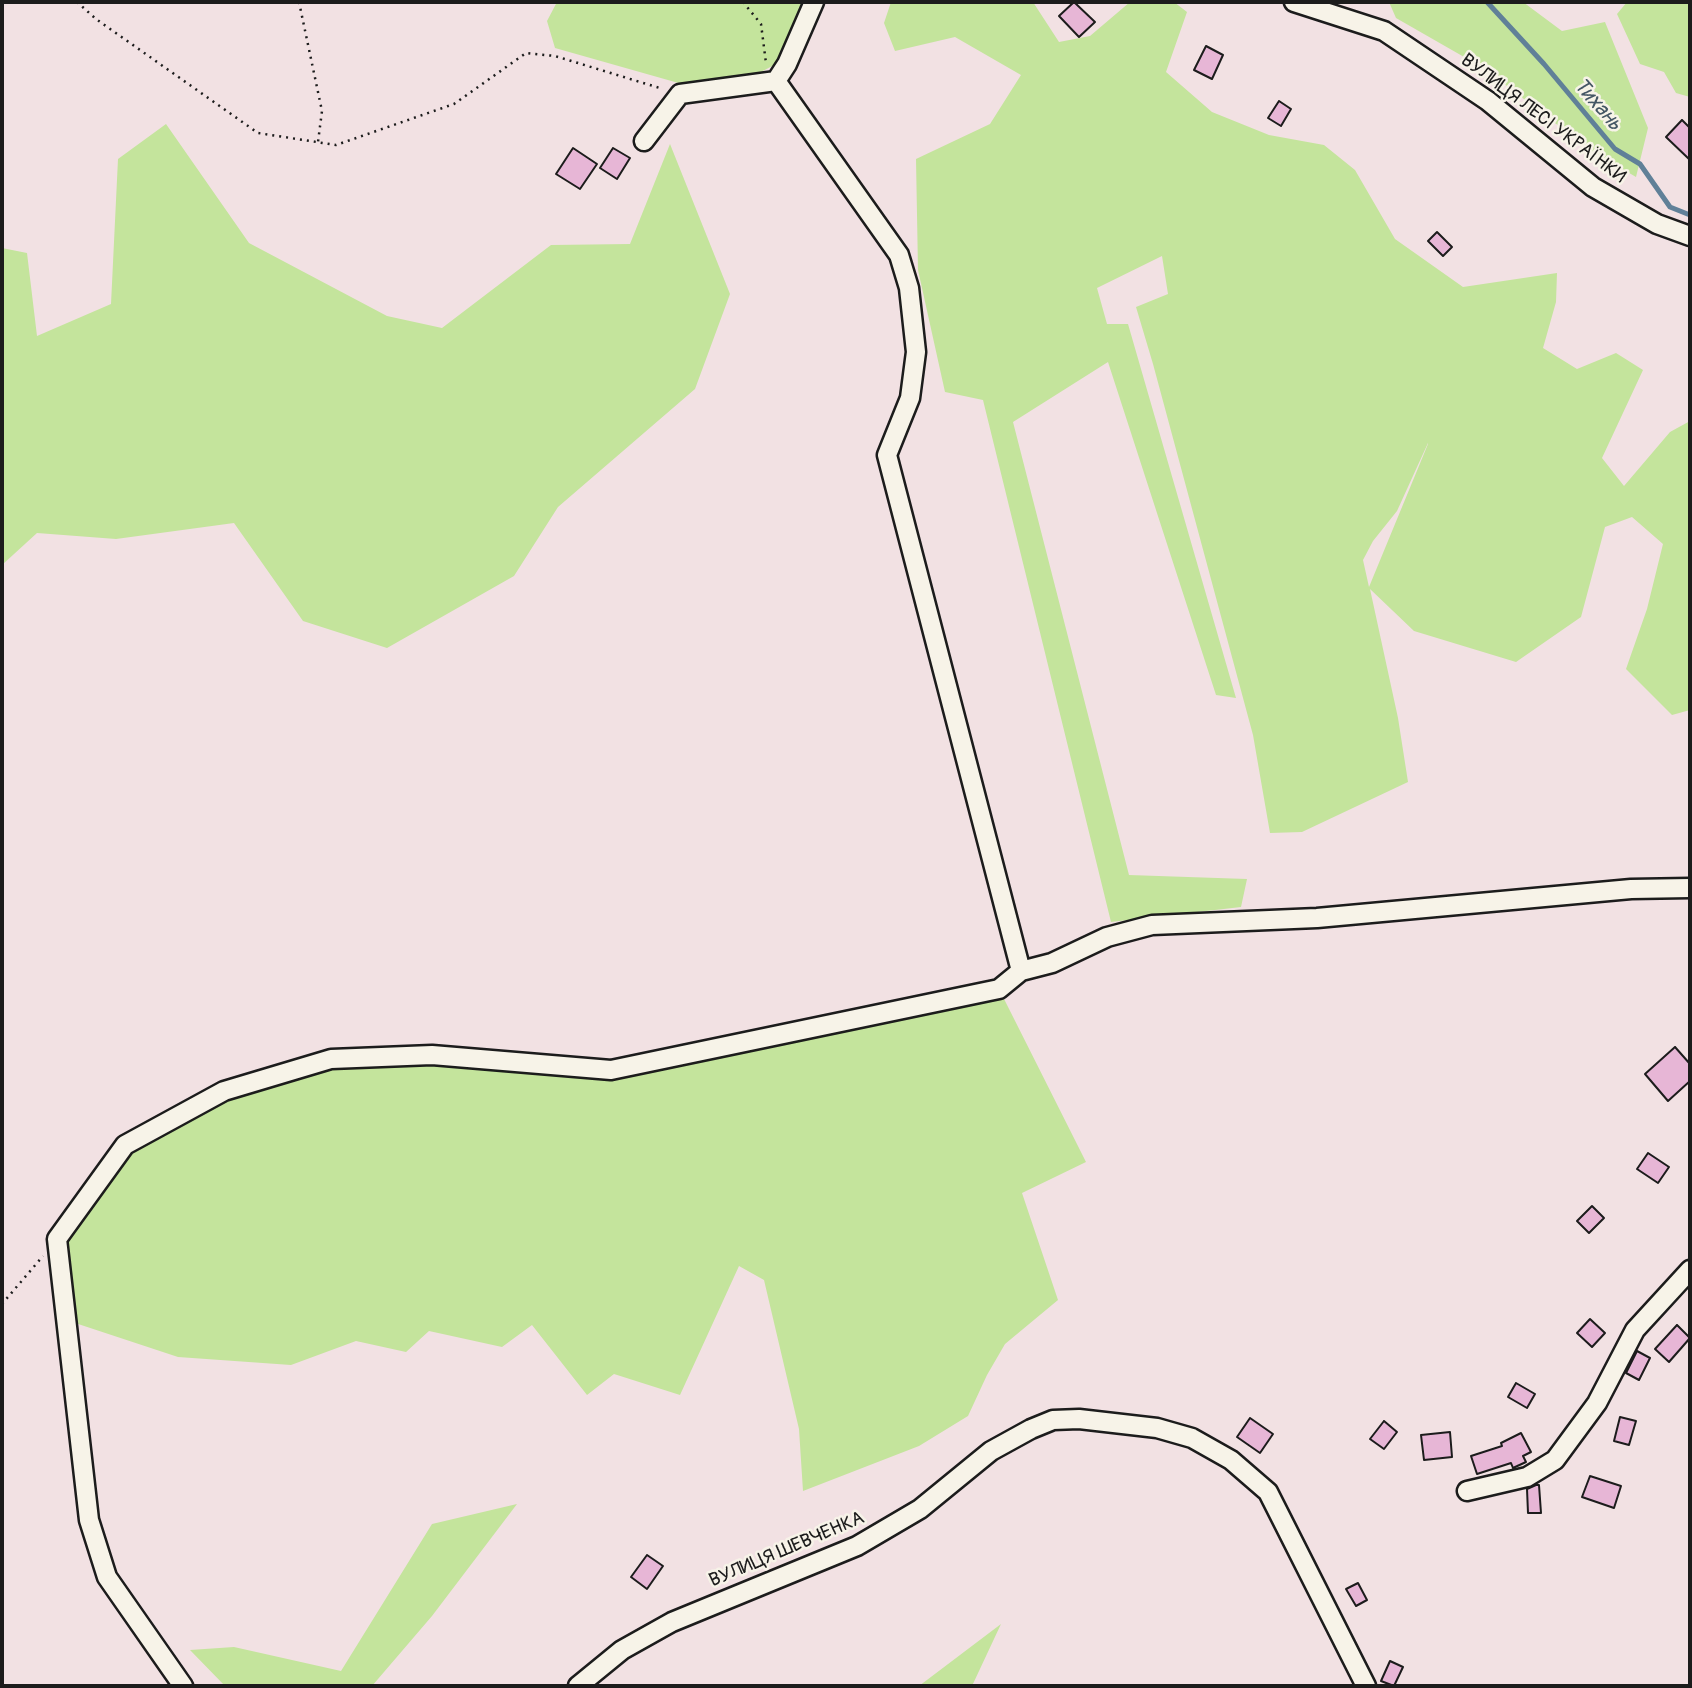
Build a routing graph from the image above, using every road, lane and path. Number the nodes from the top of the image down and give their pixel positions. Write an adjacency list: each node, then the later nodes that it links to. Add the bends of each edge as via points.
1 (77, 2): 9 (path, via 258,133)
2 (299, 2): 9 (path, via 323,111)
3 (743, 2): 6 (path, via 761,24 765,61)
4 (814, 2): 6 (street)
5 (1294, 2): 10 (street, ВУЛИЦЯ ЛЕСІ УКРАЇНКИ, via 1384,32 1488,101 1592,187 1657,224)
6 (776, 81): 7 (street); 12 (street, via 900,255 916,352 910,398 887,454)
7 (680, 94): 8 (street); 9 (path, via 555,55 526,53 454,104 337,145)
8 (644, 141)
9 (318, 142)
10 (1690, 236)
11 (1690, 888): 12 (street, via 1631,889 1317,918 1152,925 1107,937 1052,963)
12 (1021, 971): 13 (street, via 999,989 611,1070 432,1055 331,1059 224,1091 125,1145)
13 (57, 1239): 15 (path); 17 (street, via 89,1520 107,1577)
14 (1690, 1270): 16 (street, via 1635,1330 1597,1403 1555,1460 1527,1477)
15 (2, 1304)
16 (1467, 1491)
17 (183, 1686)
18 (578, 1686): 19 (street, ВУЛИЦЯ ШЕВЧЕНКА, via 622,1650 672,1622 867,1540 920,1509 991,1451 1031,1429 1053,1420 1079,1419 1157,1428 1192,1438 1231,1460 1268,1492)
19 (1366, 1686)

